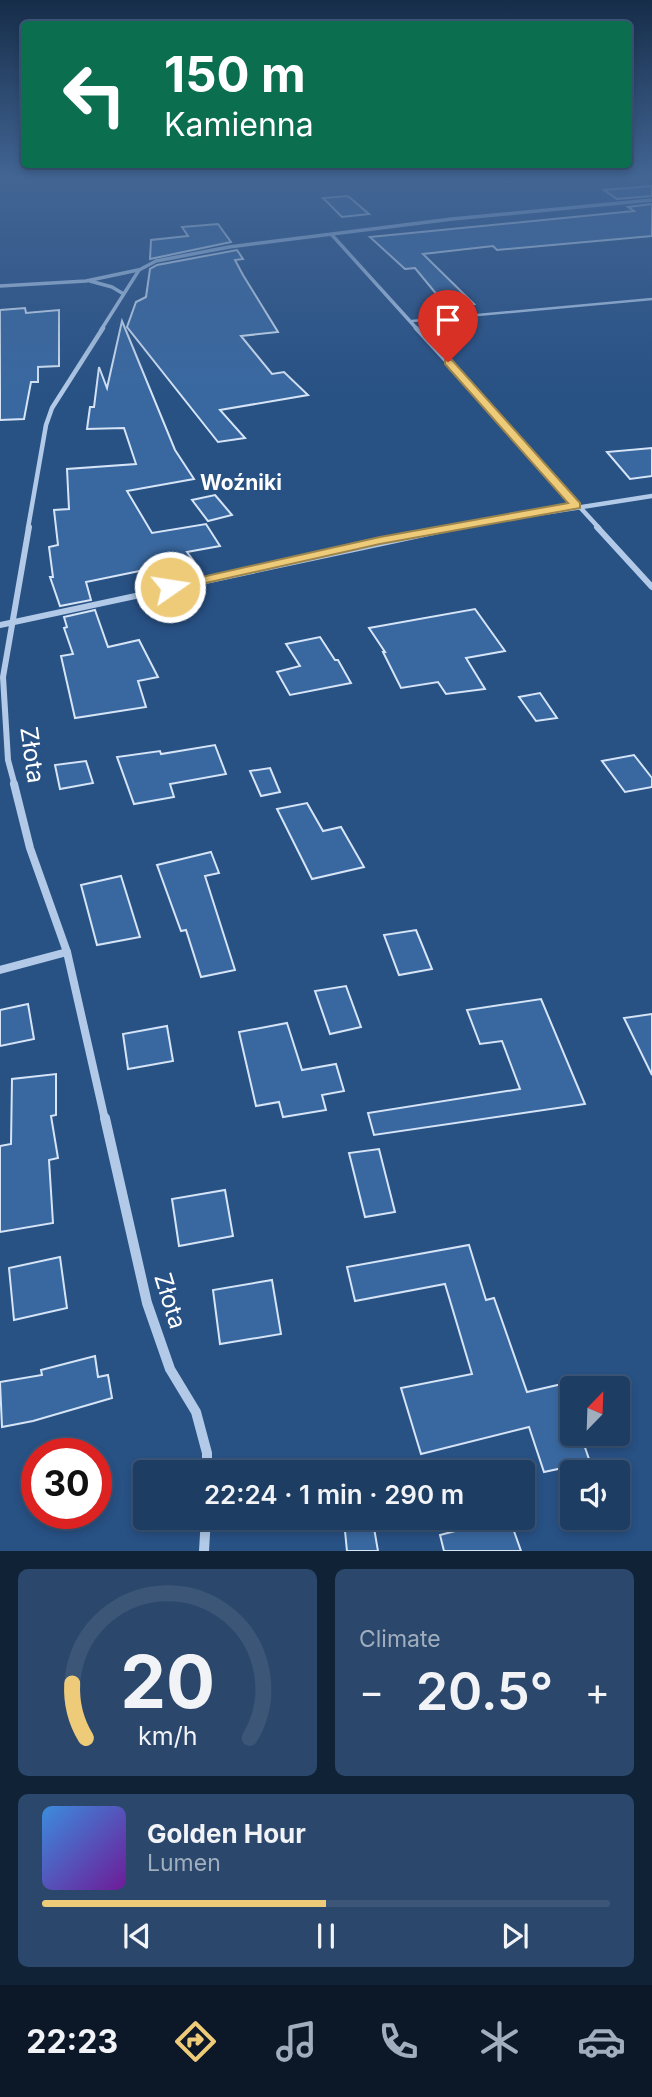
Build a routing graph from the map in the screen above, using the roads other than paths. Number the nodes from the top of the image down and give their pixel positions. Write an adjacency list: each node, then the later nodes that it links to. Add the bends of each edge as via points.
1 (232, 247): 3 (street, via 165,258)
2 (344, 247): 8 (street)
3 (139, 270): 4 (street); 6 (street, Złota)
4 (86, 281): 5 (street); 6 (street)
5 (0, 286)
6 (122, 293): 12 (street, Złota, via 46,425)
7 (652, 299): 8 (lane)
8 (412, 321): 10 (street)
9 (652, 496): 10 (street)
10 (576, 505): 11 (street); 12 (street, via 380,540)
11 (652, 587)
12 (13, 623): 13 (street); 14 (street, Złota, via 4,677 8,761 30,848)
13 (0, 625)
14 (67, 952): 15 (street); 16 (street, Złota, via 147,1303 170,1369 197,1412)
15 (0, 970)
16 (207, 1460)
17 (205, 1530): 18 (street)
18 (204, 1551)

